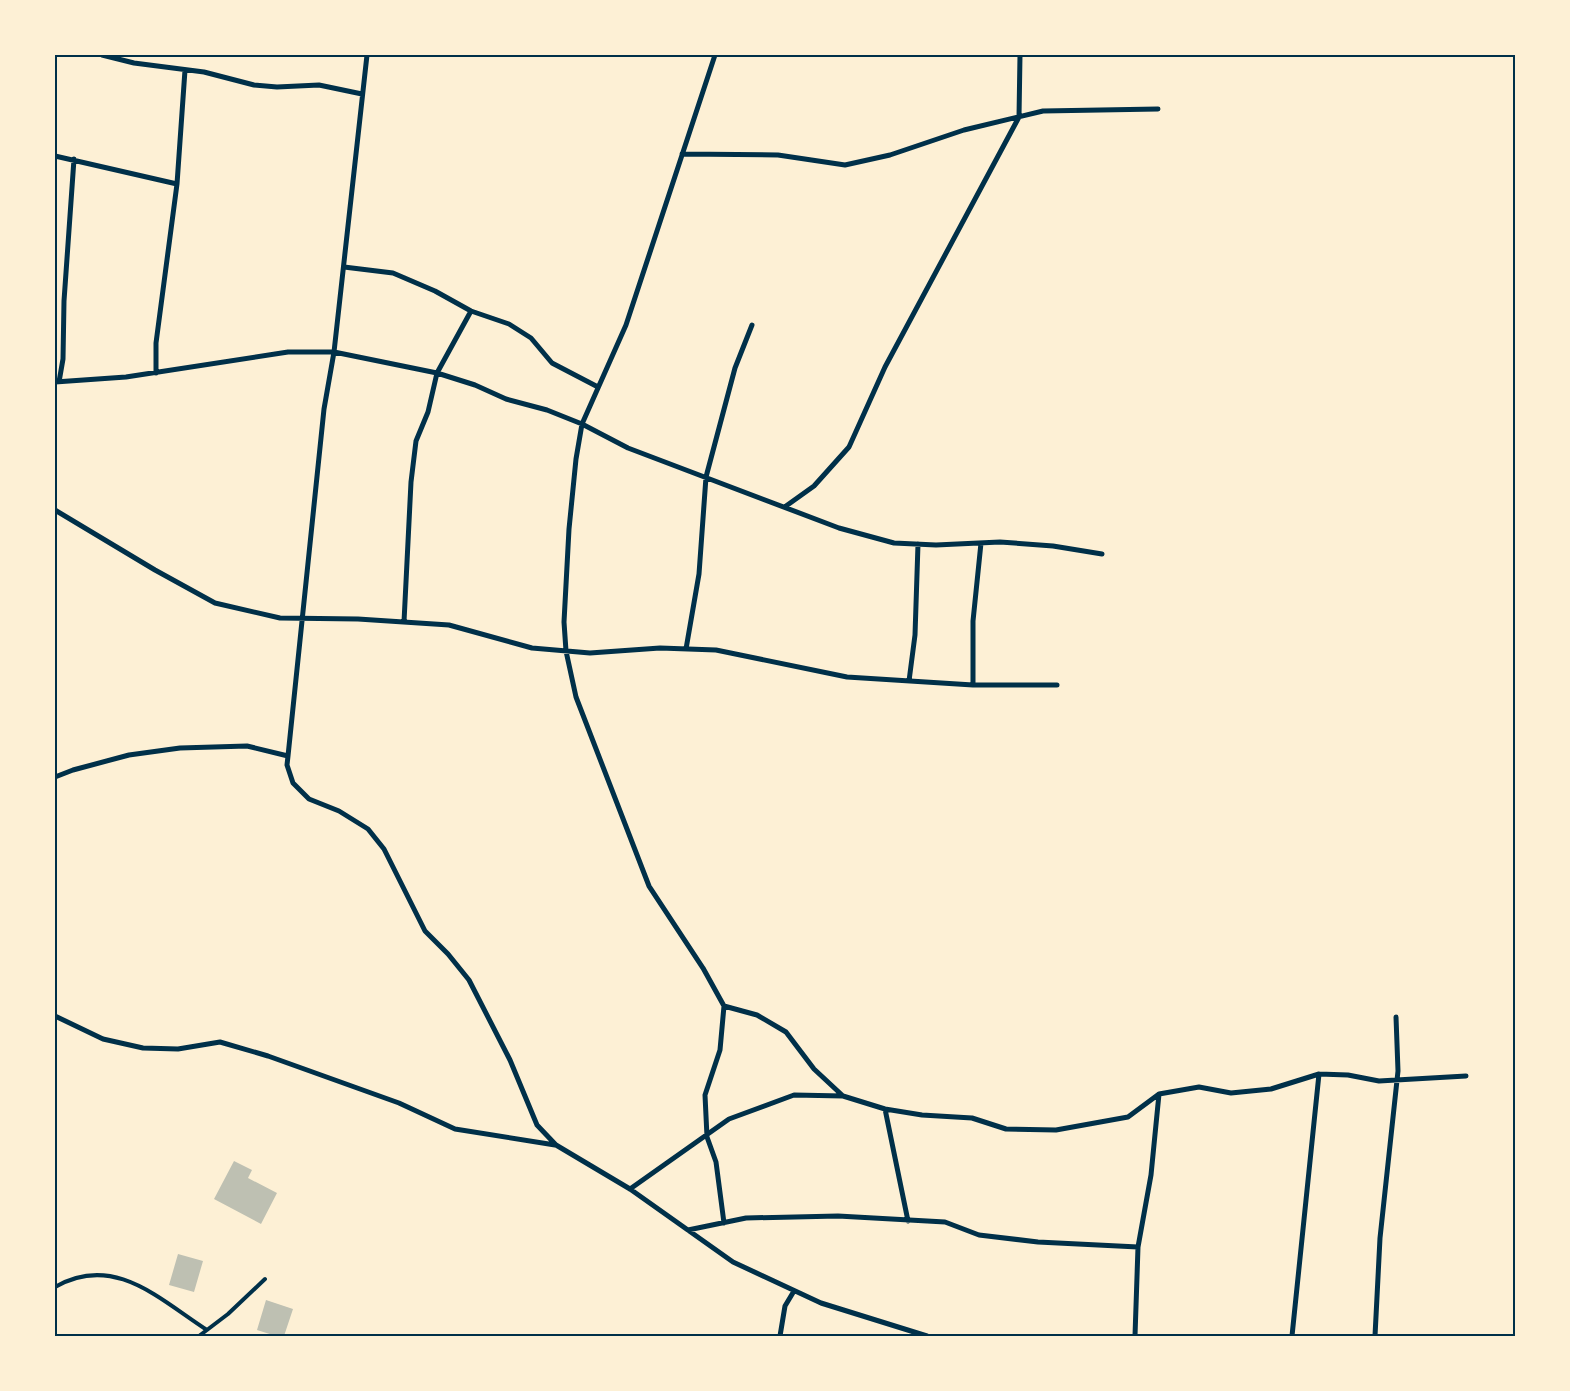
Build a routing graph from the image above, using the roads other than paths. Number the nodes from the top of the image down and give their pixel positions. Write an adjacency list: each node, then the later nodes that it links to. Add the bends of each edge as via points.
1 (102, 55): 5 (street)
2 (367, 55): 6 (street)
3 (715, 55): 9 (street)
4 (1020, 55): 8 (street)
5 (185, 70): 6 (street, via 254,85 319,85); 12 (street)
6 (362, 94): 13 (street)
7 (1158, 109): 8 (street, via 1043,112)
8 (1019, 117): 9 (street, via 964,130 890,155 844,165 778,155); 23 (street, via 885,367 849,447 814,486)
9 (682, 154): 20 (street, via 626,325)
10 (55, 156): 11 (street)
11 (74, 159): 12 (street); 19 (street, via 67,239 63,359)
12 (177, 184): 17 (street, via 156,344)
13 (344, 267): 14 (street, via 393,273 435,290); 16 (street)
14 (471, 311): 18 (street); 20 (street, via 509,324 531,338 552,363)
15 (752, 325): 22 (street, via 735,368)
16 (334, 352): 17 (street, via 288,352); 18 (street); 28 (street, via 324,409)
17 (156, 372): 19 (street, via 126,378)
18 (437, 372): 21 (street, via 506,400 547,410); 29 (street, via 428,412 416,442)
19 (57, 382)
20 (598, 387): 21 (street)
21 (582, 424): 22 (street, via 628,448); 31 (street, via 569,529 564,622)
22 (706, 477): 23 (street); 30 (street, via 699,574)
23 (786, 506): 26 (street, via 839,528 894,543)
24 (55, 510): 28 (street, via 215,603 280,618)
25 (981, 543): 26 (street); 27 (street, via 1053,546); 33 (street, via 973,621)
26 (918, 544): 32 (street)
27 (1102, 554)
28 (302, 618): 29 (street); 35 (street)
29 (404, 622): 31 (street, via 449,625 532,648)
30 (686, 649): 31 (street); 32 (street, via 716,650 848,677)
31 (566, 651): 37 (street, via 576,697 649,886)
32 (910, 681): 33 (street)
33 (973, 685): 34 (street)
34 (1056, 685)
35 (288, 756): 36 (street, via 247,746 180,748 129,755); 47 (street, via 293,783 310,799 339,811 368,829 384,849 425,931 469,980 510,1060 537,1125)
36 (55, 777)
37 (724, 1006): 44 (street, via 757,1015 786,1032 814,1069); 46 (street, via 720,1050 705,1095)
38 (55, 1016): 47 (street, via 103,1039 143,1048 178,1049 220,1042 399,1104 455,1129)
39 (1396, 1016): 42 (street)
40 (1319, 1074): 42 (street); 43 (street, via 1272,1089 1231,1093 1198,1087); 63 (street)
41 (1466, 1076): 42 (street)
42 (1397, 1081): 64 (street, via 1380,1238)
43 (1159, 1094): 45 (street, via 1128,1117 1056,1130 1006,1130 972,1118); 52 (street, via 1151,1175)
44 (843, 1096): 45 (street); 46 (street, via 794,1095 729,1119)
45 (885, 1109): 49 (street)
46 (706, 1137): 48 (street); 50 (street, via 716,1162)
47 (556, 1146): 48 (street)
48 (630, 1189): 51 (street)
49 (908, 1221): 50 (street, via 838,1216 746,1218); 52 (street, via 945,1222 979,1235 1038,1242)
50 (724, 1223): 51 (street)
51 (688, 1230): 55 (street, via 733,1262)
52 (1138, 1247): 62 (street)
53 (265, 1280): 56 (lane)
54 (55, 1287): 56 (lane, via 71,1278 115,1275 132,1282)
55 (794, 1291): 57 (street); 59 (street, via 785,1306)
56 (207, 1330): 58 (lane)
57 (906, 1330): 60 (street); 61 (street)
58 (199, 1336)
59 (780, 1336)
60 (904, 1336)
61 (927, 1336)
62 (1135, 1336)
63 (1292, 1336)
64 (1376, 1336)

